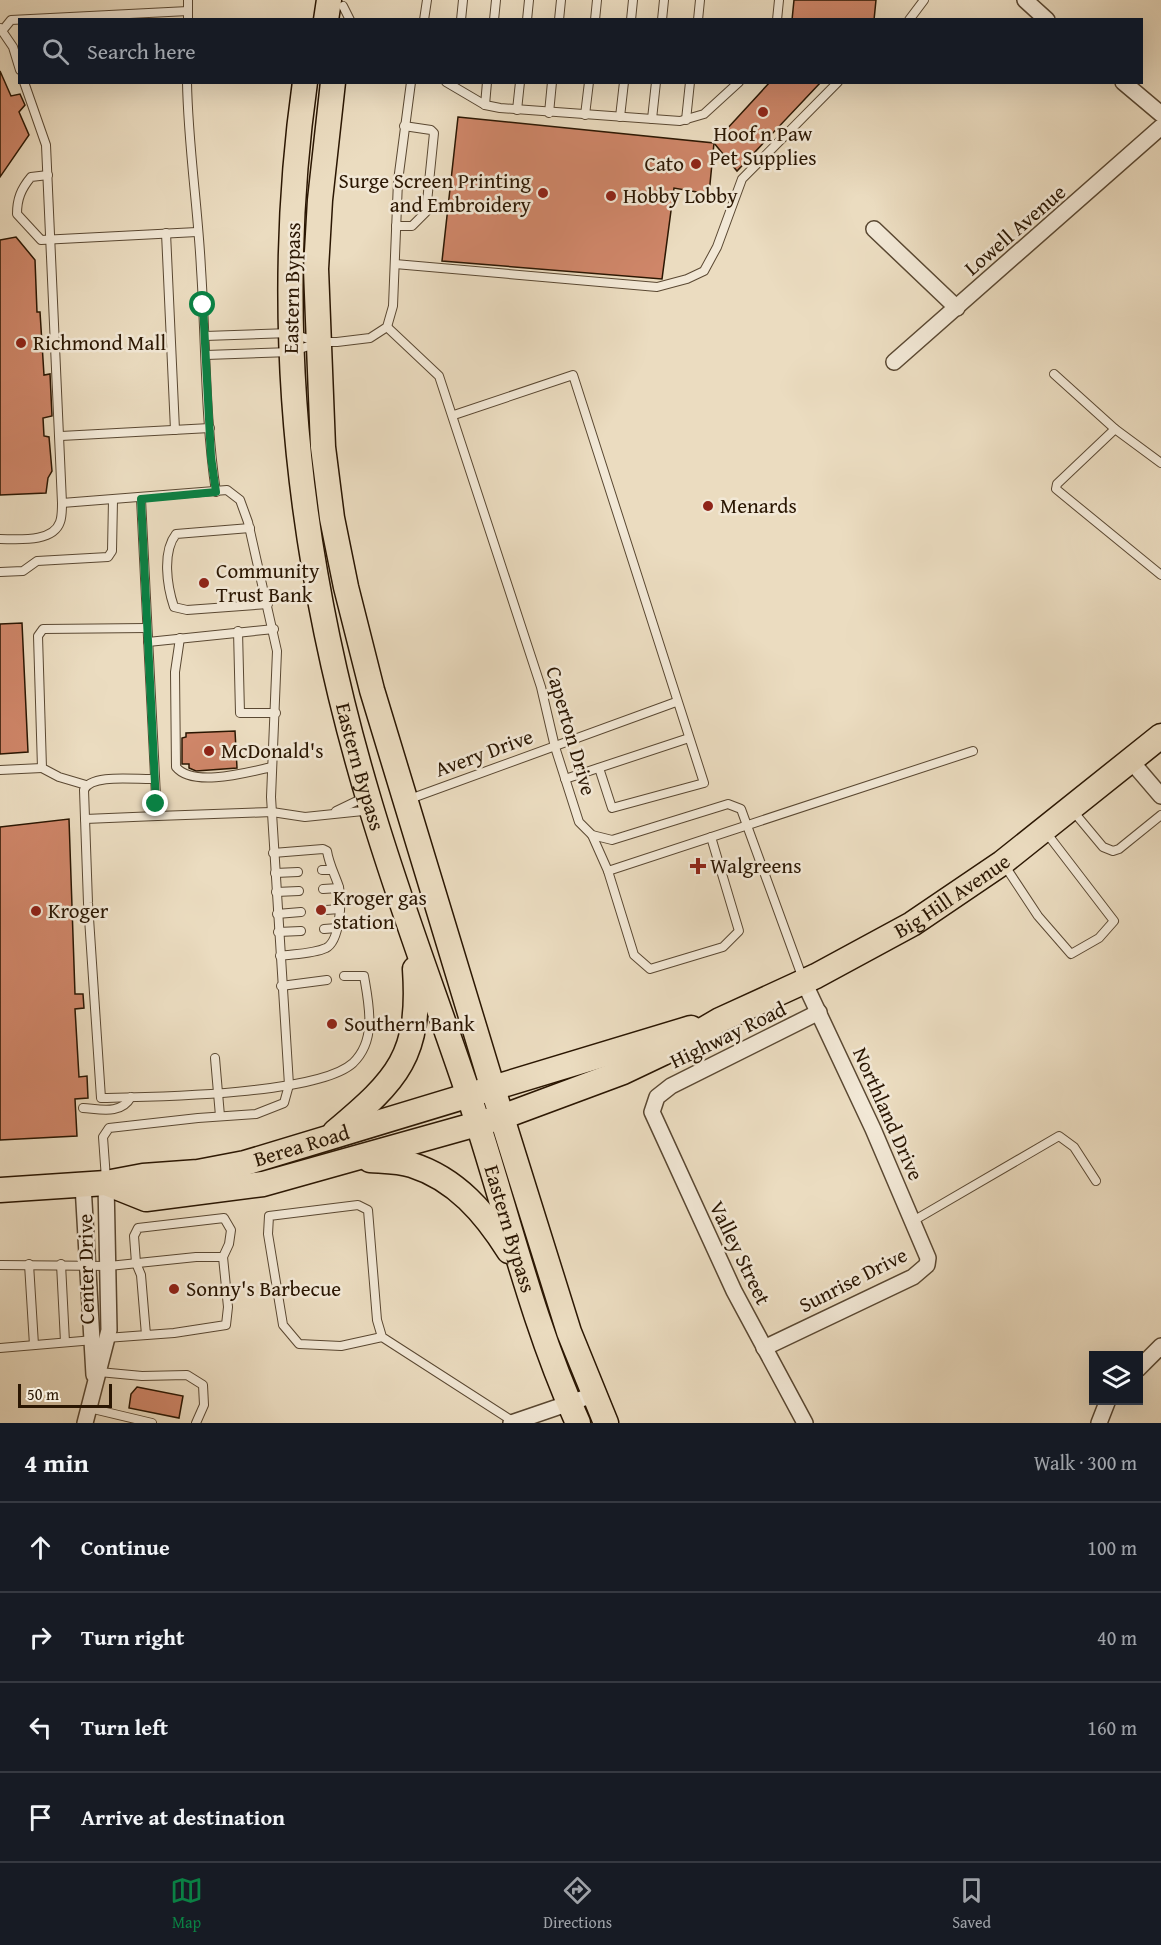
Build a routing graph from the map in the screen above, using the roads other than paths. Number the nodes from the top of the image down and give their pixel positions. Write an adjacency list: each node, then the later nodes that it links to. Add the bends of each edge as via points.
1 (188, 0): 15 (lane)
2 (317, 0): 17 (main road)
3 (427, 0): 18 (lane)
4 (463, 0): 19 (lane)
5 (496, 0): 20 (lane)
6 (529, 0): 21 (lane)
7 (561, 0): 22 (lane)
8 (597, 0): 23 (lane)
9 (633, 0): 24 (lane)
10 (664, 0): 25 (lane)
11 (700, 0): 26 (lane)
12 (779, 0): 27 (lane)
13 (924, 0): 28 (lane)
14 (1025, 0): 29 (street)
15 (188, 15): 16 (lane)
16 (82, 18)
17 (315, 18)
18 (424, 18)
19 (461, 18)
20 (494, 18)
21 (527, 18)
22 (559, 18)
23 (595, 18)
24 (631, 18)
25 (662, 18)
26 (698, 18)
27 (777, 18)
28 (910, 18)
29 (1045, 18)
30 (18, 20): 31 (lane, via 11,20)
31 (1, 29): 32 (lane)
32 (16, 47)
33 (25, 84): 59 (lane, via 46,145)
34 (187, 84): 62 (lane)
35 (305, 84): 70 (main road, Eastern Bypass, via 294,186)
36 (333, 84): 69 (main road, Eastern Bypass, via 316,269)
37 (411, 84): 57 (lane)
38 (487, 84): 49 (lane)
39 (520, 84): 50 (lane)
40 (552, 84): 51 (lane)
41 (589, 84): 53 (lane)
42 (624, 84): 54 (lane)
43 (656, 84): 55 (lane)
44 (690, 84): 56 (lane)
45 (738, 84): 56 (lane, via 712,109)
46 (836, 84): 65 (lane, via 742,179 704,271 687,279 657,287)
47 (1125, 84): 52 (street)
48 (455, 85): 49 (lane)
49 (485, 105): 50 (lane)
50 (517, 110): 51 (lane)
51 (549, 113): 53 (lane)
52 (1161, 114)
53 (585, 115): 54 (lane)
54 (620, 117): 55 (lane)
55 (652, 119): 56 (lane)
56 (686, 120)
57 (404, 126): 60 (lane); 60 (lane, via 434,133 426,212 412,226)
58 (1161, 127): 66 (street, Lowell Avenue)
59 (48, 175): 64 (lane); 64 (lane, via 31,177 23,187 17,214 41,240)
60 (396, 226): 65 (lane)
61 (874, 229): 66 (street)
62 (197, 231): 63 (lane); 68 (lane)
63 (166, 233): 64 (lane); 77 (lane)
64 (50, 240): 78 (lane)
65 (395, 264): 67 (lane, via 393,306)
66 (957, 308): 72 (street, Lowell Avenue)
67 (387, 327): 69 (lane, via 363,340); 74 (lane, Caperton Drive, via 439,376)
68 (205, 336): 70 (lane); 71 (lane)
69 (318, 342): 70 (lane); 70 (lane); 109 (main road, Eastern Bypass, via 323,447 332,518 369,679)
70 (290, 343): 71 (lane); 110 (main road, Eastern Bypass, via 296,450 305,518 329,651)
71 (206, 355): 75 (lane)
72 (894, 362)
73 (1054, 374): 76 (lane)
74 (454, 415): 94 (lane, via 573,375); 98 (lane, Caperton Drive, via 542,687)
75 (210, 428): 77 (lane); 80 (lane)
76 (1115, 429): 79 (lane); 87 (lane, via 1056,489)
77 (175, 430): 78 (lane)
78 (61, 436): 83 (lane)
79 (1161, 463)
80 (216, 492): 81 (lane); 84 (lane, via 227,490 236,496)
81 (141, 499): 82 (lane); 89 (lane)
82 (113, 500): 83 (lane); 86 (lane, via 112,551 108,557 37,561 23,571)
83 (62, 503): 85 (lane, via 60,523 55,530 37,538)
84 (250, 528): 88 (lane); 88 (lane, via 176,534 168,562 169,593 174,607 187,610)
85 (0, 539)
86 (0, 572)
87 (1161, 575)
88 (268, 604): 90 (lane)
89 (147, 628): 93 (lane); 102 (lane, via 43,629 38,636)
90 (274, 629): 91 (lane); 95 (lane)
91 (238, 631): 92 (lane); 95 (lane, via 240,713)
92 (180, 638): 93 (lane); 101 (lane, via 175,672 176,767 187,776 239,774)
93 (148, 642): 105 (lane)
94 (676, 702): 97 (lane); 98 (lane, Avery Drive)
95 (276, 713): 101 (lane)
96 (1161, 735): 100 (main road, Big Hill Avenue)
97 (688, 738): 103 (lane); 103 (lane, via 704,783 612,808)
98 (555, 747): 106 (lane, Caperton Drive); 109 (lane, Avery Drive)
99 (972, 750): 117 (lane)
100 (1131, 761): 108 (street); 111 (main road, Big Hill Avenue)
101 (272, 767): 112 (lane)
102 (42, 768): 104 (lane); 107 (lane)
103 (599, 768): 106 (lane)
104 (0, 770)
105 (155, 779): 107 (lane, via 102,779); 115 (lane)
106 (565, 779): 119 (lane, Caperton Drive, via 579,822)
107 (86, 785): 116 (lane)
108 (1161, 796)
109 (406, 800): 132 (main road, Eastern Bypass)
110 (370, 805): 113 (lane); 113 (lane, via 363,811); 132 (main road, via 388,807 403,826); 141 (main road, Eastern Bypass)
111 (1072, 810): 114 (lane, via 1108,851 1119,849); 118 (main road, Big Hill Avenue)
112 (272, 812): 113 (lane, via 305,817); 115 (lane); 121 (lane)
113 (332, 813)
114 (1161, 815)
115 (157, 816): 116 (lane)
116 (84, 819): 154 (lane, via 101,1098)
117 (748, 826): 119 (lane, via 741,809 728,804 612,840); 120 (lane); 145 (lane)
118 (1044, 831): 122 (main road, Big Hill Avenue); 122 (lane, via 1114,921 1099,939 1071,954 1038,916)
119 (592, 835): 125 (lane, Caperton Drive)
120 (711, 837): 125 (lane); 125 (lane, Caperton Drive, via 738,931 723,947 650,969 634,956)
121 (273, 853): 124 (lane, via 323,849); 127 (lane)
122 (1002, 863): 145 (main road, Big Hill Avenue, via 912,924)
123 (322, 870): 124 (lane)
124 (331, 870): 128 (lane)
125 (608, 871)
126 (298, 872): 127 (lane)
127 (275, 873): 131 (lane)
128 (339, 888): 129 (lane); 133 (lane)
129 (323, 889)
130 (299, 891): 131 (lane)
131 (276, 892): 136 (lane)
132 (436, 900): 151 (main road, Eastern Bypass)
133 (340, 909): 134 (lane); 137 (lane)
134 (326, 910)
135 (301, 912): 136 (lane)
136 (277, 914): 140 (lane)
137 (337, 928): 138 (lane); 142 (lane, via 327,948)
138 (324, 929)
139 (301, 931): 140 (lane)
140 (278, 932): 142 (lane)
141 (413, 937): 153 (main road, Eastern Bypass); 160 (main road, via 418,1005 409,1047 380,1093)
142 (280, 956): 146 (lane)
143 (344, 976): 150 (lane, via 364,976 371,1019 366,1044 354,1062 336,1075)
144 (327, 980): 146 (lane)
145 (804, 982): 147 (street, Northland Drive); 148 (main road, Big Hill Avenue)
146 (281, 986): 150 (lane)
147 (819, 1012): 155 (street, Highway Road, via 671,1086); 165 (street, Northland Drive)
148 (720, 1020): 151 (main road, Big Hill Avenue); 158 (main road, Big Hill Avenue, via 623,1072)
149 (215, 1058): 152 (lane)
150 (289, 1085): 152 (lane); 157 (lane, via 284,1103 256,1114)
151 (493, 1089): 153 (main road, Berea Road); 158 (main road, Eastern Bypass)
152 (217, 1093): 154 (lane); 157 (lane)
153 (469, 1095): 159 (main road, Eastern Bypass); 160 (main road, Berea Road)
154 (131, 1097): 156 (lane, via 127,1105 116,1110)
155 (657, 1097): 183 (street, Valley Street, via 652,1112 660,1134)
156 (83, 1108)
157 (220, 1116): 163 (lane, via 109,1128 103,1137)
158 (502, 1117): 159 (main road, Big Hill Avenue); 187 (main road, Eastern Bypass, via 569,1332)
159 (478, 1124): 161 (main road, Berea Road); 174 (main road, Eastern Bypass)
160 (327, 1139): 163 (main road, Berea Road, via 245,1163)
161 (357, 1158): 163 (main road, Berea Road, via 263,1184 146,1199); 174 (main road, via 410,1164 442,1178 490,1222)
162 (1096, 1181): 165 (lane, via 1074,1147 1059,1136)
163 (94, 1184): 164 (main road, Berea Road); 171 (street, Center Drive); 173 (street, Center Drive)
164 (0, 1190)
165 (913, 1221): 172 (street, Northland Drive, via 926,1250)
166 (222, 1257): 167 (lane); 167 (lane, via 231,1230 224,1218 138,1228 134,1236); 175 (lane, via 228,1307 226,1325)
167 (136, 1263): 173 (lane); 175 (lane, via 141,1275)
168 (29, 1264): 169 (lane); 170 (lane); 180 (lane)
169 (61, 1264): 171 (lane); 179 (lane)
170 (0, 1265)
171 (88, 1265): 173 (lane); 178 (street, Center Drive)
172 (927, 1265): 183 (street, Sunrise Drive, via 903,1283)
173 (109, 1266): 177 (street, Center Drive)
174 (526, 1278): 190 (main road, Eastern Bypass, via 549,1354)
175 (146, 1335): 177 (lane)
176 (382, 1337): 176 (lane, via 377,1320 368,1209 358,1205 268,1216 283,1325 299,1344 341,1346); 191 (lane)
177 (108, 1338): 178 (lane); 185 (street, Center Drive)
178 (91, 1340): 179 (lane); 186 (street, Center Drive)
179 (65, 1342): 180 (lane)
180 (34, 1345): 182 (lane)
181 (1161, 1346): 184 (street)
182 (0, 1348)
183 (764, 1348): 196 (street, Valley Street)
184 (1143, 1364)
185 (99, 1372): 186 (street, Center Drive); 194 (lane, via 187,1375 203,1385 204,1405)
186 (94, 1387): 189 (street, Center Drive)
187 (593, 1395): 190 (street); 195 (main road, Eastern Bypass)
188 (1106, 1405): 197 (street)
189 (89, 1408): 192 (street, Center Drive); 193 (lane)
190 (574, 1413): 191 (street)
191 (512, 1422)
192 (85, 1423)
193 (152, 1423)
194 (196, 1423)
195 (606, 1423)
196 (805, 1423)
197 (1099, 1423)

